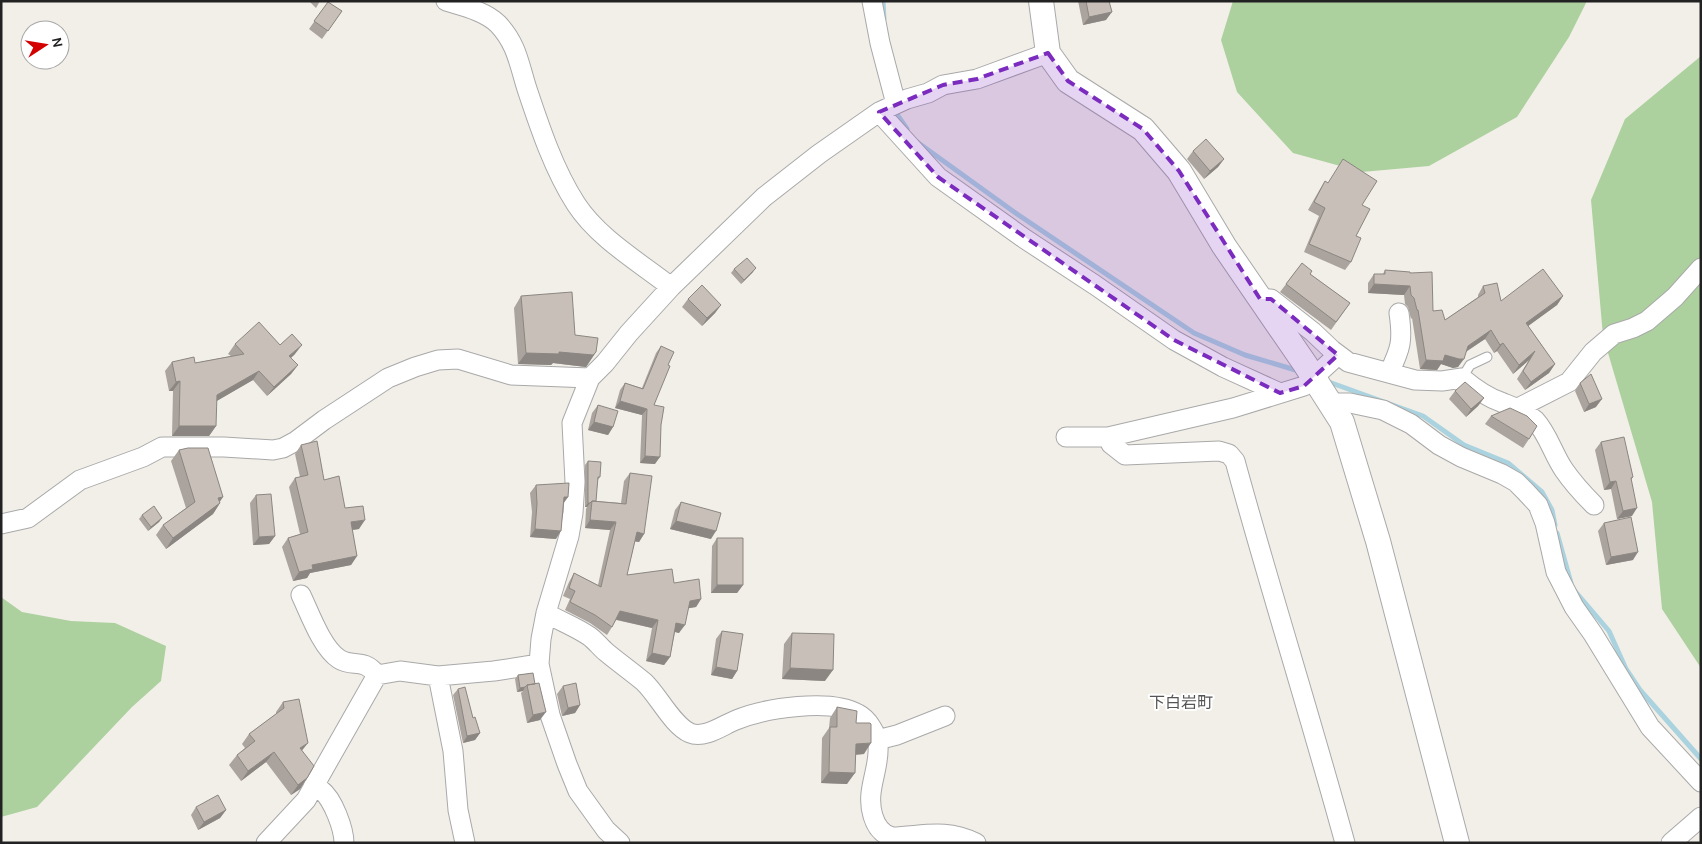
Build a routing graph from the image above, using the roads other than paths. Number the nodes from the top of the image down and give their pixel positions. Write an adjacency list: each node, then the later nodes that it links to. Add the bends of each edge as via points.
1 (446, 1): 7 (street, via 480,12 497,23 516,50 551,156 577,204 598,230)
2 (872, 1): 5 (street)
3 (1041, 1): 4 (street)
4 (1048, 53): 5 (street, via 977,79 943,85); 8 (street, via 1068,81 1143,129 1179,171)
5 (887, 108): 7 (street, via 818,154 764,197); 16 (street, via 938,177 1174,340)
6 (1701, 268): 18 (street, via 1647,321 1614,334 1593,352 1569,382)
7 (671, 287): 13 (street)
8 (1260, 299): 10 (street, via 1271,299); 14 (street)
9 (1399, 313): 12 (street, via 1402,336)
10 (1338, 355): 12 (street, via 1348,362); 14 (street)
11 (1487, 357): 15 (lane, via 1470,366)
12 (1389, 373): 15 (street, via 1415,380)
13 (590, 378): 22 (street, via 511,375 458,358 438,360 388,378 283,448 162,447 80,480 28,518); 24 (street, via 572,423 573,513)
14 (1314, 378): 16 (street, via 1304,386); 17 (street)
15 (1462, 378): 18 (street, via 1476,390)
16 (1280, 393): 20 (street, via 1233,408)
17 (1329, 403): 30 (street, via 1350,403 1384,410 1411,424 1439,445 1502,474 1526,491 1538,505 1556,572 1574,608 1650,727); 39 (street, via 1342,422 1378,541)
18 (1518, 408): 21 (street, via 1542,429 1563,469)
19 (1066, 437): 20 (street)
20 (1108, 437): 38 (street, via 1111,444 1125,455 1219,450 1235,461)
21 (1594, 505)
22 (1, 524)
23 (301, 595): 26 (street, via 330,650 340,660 370,667)
24 (546, 613): 25 (street); 29 (street, via 590,636 646,684 682,728 691,733 704,733 757,714 816,704 859,714 868,722)
25 (539, 664): 27 (street); 36 (street, via 550,715 566,764 578,790 606,830)
26 (377, 675): 27 (street, via 400,671); 31 (street)
27 (438, 676): 35 (street, via 453,751 458,810)
28 (945, 716): 29 (street)
29 (877, 740): 37 (street, via 870,806 881,831 892,837 949,834)
30 (1701, 782)
31 (313, 787): 33 (street, via 306,800); 34 (street, via 321,790 334,808 344,833)
32 (1701, 817): 40 (street)
33 (266, 843)
34 (344, 843)
35 (465, 843)
36 (620, 843)
37 (976, 843)
38 (1345, 843)
39 (1457, 843)
40 (1671, 843)

